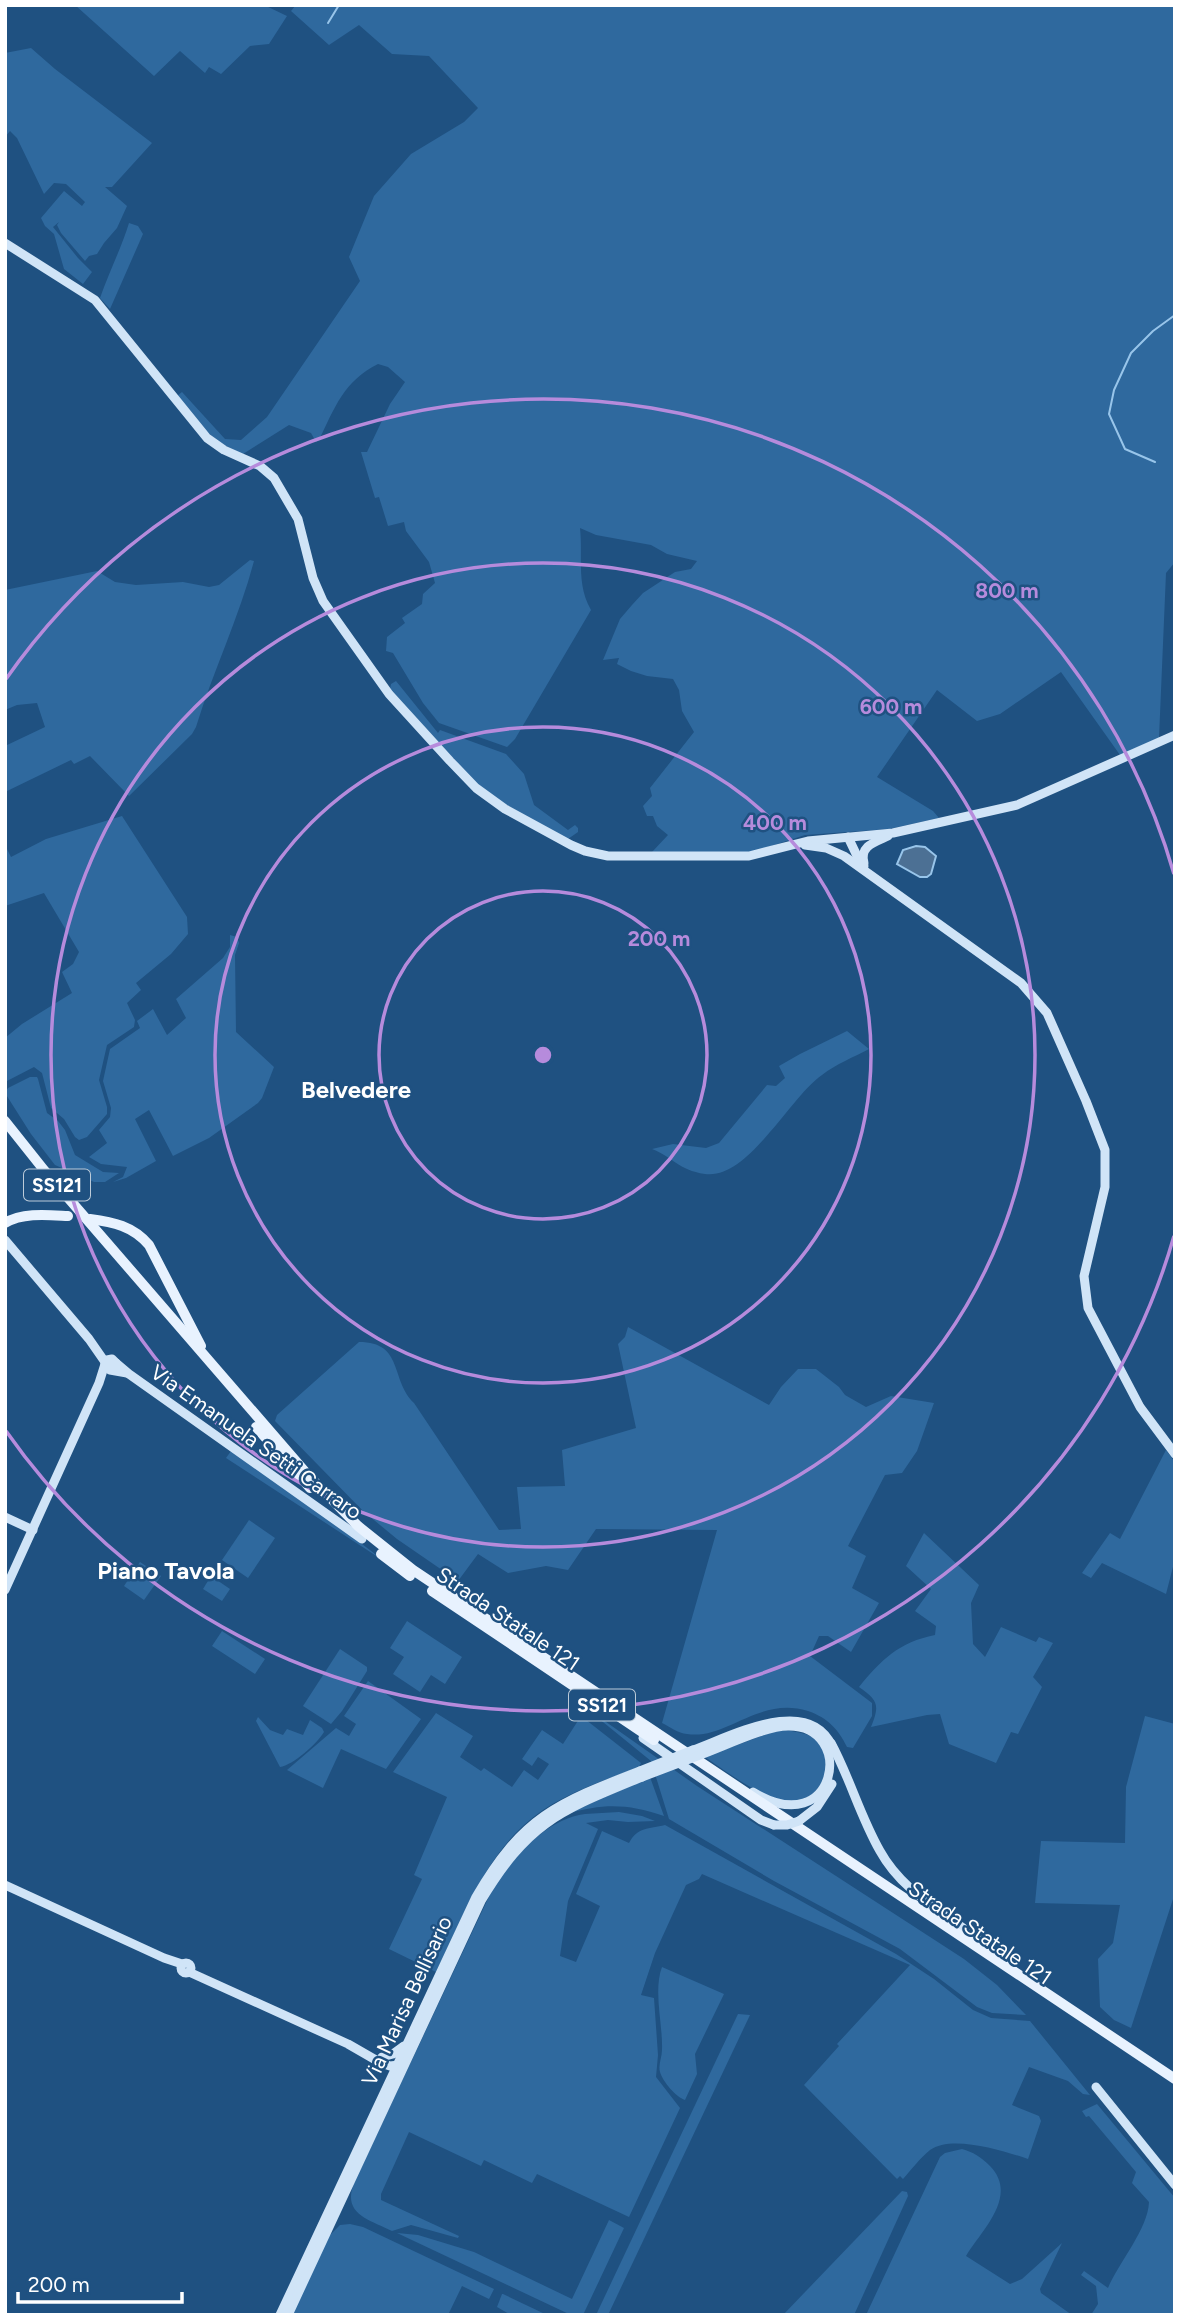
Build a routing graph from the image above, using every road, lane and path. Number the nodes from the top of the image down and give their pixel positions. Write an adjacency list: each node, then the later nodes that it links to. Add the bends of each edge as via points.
1 (5, 243): 5 (main road, via 95,300 207,438 274,478 298,519 323,601 389,694 476,788 505,809 595,854 749,856)
2 (1175, 735): 3 (main road, via 1017,804)
3 (893, 833): 4 (main road); 7 (main road, via 864,850)
4 (848, 837): 5 (main road); 6 (main road); 7 (main road)
5 (796, 844): 6 (main road)
6 (844, 856): 8 (main road)
7 (866, 868): 8 (main road)
8 (892, 890): 18 (main road, via 1021,983 1047,1013 1105,1150 1105,1187 1086,1266 1085,1296 1140,1407)
9 (5, 1121): 15 (main road, SS121)
10 (5, 1132): 15 (main road, SS121)
11 (68, 1216): 13 (main road, via 45,1214)
12 (90, 1219): 17 (main road, via 141,1235 198,1342)
13 (5, 1223)
14 (5, 1240): 16 (main road)
15 (104, 1245): 17 (main road, Strada Statale 121 / SS121); 21 (main road, Strada Statale 121 / SS121, via 293,1471)
16 (111, 1365): 20 (main road); 21 (main road, Via Emanuela Setti Carraro)
17 (233, 1390): 25 (main road, Strada Statale 121 / SS121, via 326,1495 381,1546)
18 (1175, 1454)
19 (5, 1517): 20 (main road)
20 (33, 1531): 22 (main road)
21 (362, 1539): 23 (main road, Strada Statale 121 / SS121)
22 (5, 1590)
23 (545, 1667): 24 (main road, bridge, via 715,1789 774,1825 799,1821 817,1807 833,1783 836,1767); 35 (main road, Strada Statale 121 / SS121)
24 (831, 1743): 25 (main road, via 811,1725 785,1721); 28 (main road, via 880,1852 901,1879)
25 (692, 1752): 25 (main road, via 787,1726 803,1728 827,1748 831,1773 811,1800 779,1804); 26 (main road, bridge); 28 (main road, Strada Statale 121 / SS121)
26 (641, 1774): 29 (main road, Via Marisa Bellisario, via 564,1803 512,1842 476,1897); 31 (main road, Via Marisa Bellisario, via 568,1808 518,1847 481,1900)
27 (5, 1885): 30 (main road)
28 (1090, 2022): 33 (main road, Strada Statale 121 / SS121)
29 (405, 2045): 30 (main road); 32 (main road, Via Marisa Bellisario)
30 (382, 2060): 32 (main road); 36 (main road)
31 (407, 2061): 32 (main road); 37 (main road, Via Marisa Bellisario)
32 (396, 2067): 36 (main road, Via Marisa Bellisario); 37 (main road, via 397,2077)
33 (1175, 2079)
34 (1096, 2087): 38 (main road)
35 (1175, 2087)
36 (386, 2088): 39 (main road, Via Marisa Bellisario)
37 (366, 2148): 40 (main road, Via Marisa Bellisario)
38 (1175, 2185)
39 (280, 2315)
40 (288, 2315)

